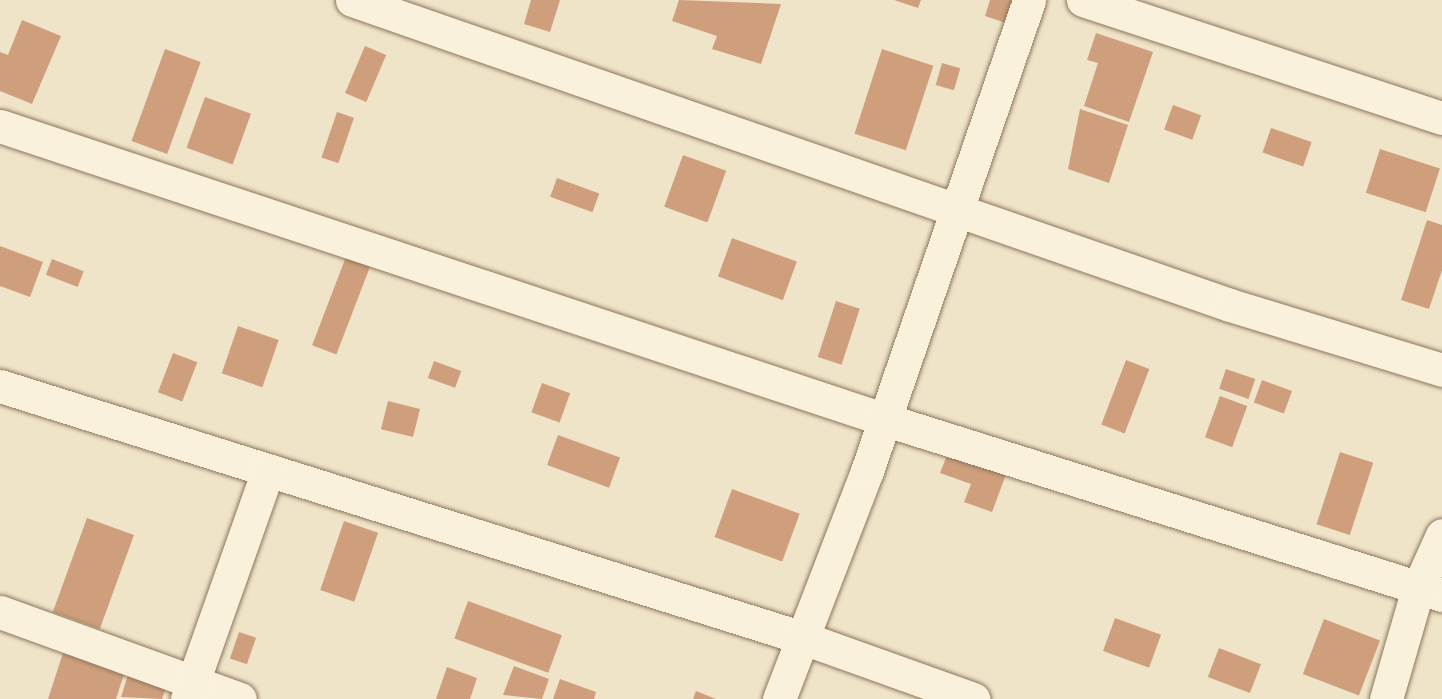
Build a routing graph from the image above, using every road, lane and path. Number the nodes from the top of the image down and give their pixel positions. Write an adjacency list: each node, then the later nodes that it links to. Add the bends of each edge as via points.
1 (352, 0): 6 (street)
2 (1029, 0): 6 (street)
3 (1083, 0): 4 (street)
4 (1442, 117)
5 (0, 126): 9 (street)
6 (957, 208): 7 (street, via 1230,305); 9 (street)
7 (1442, 370)
8 (0, 386): 10 (street)
9 (883, 419): 12 (street); 14 (street)
10 (268, 470): 14 (street); 15 (street)
11 (1442, 535): 12 (street)
12 (1430, 592): 19 (street)
13 (0, 612): 15 (street)
14 (803, 638): 17 (street); 18 (street)
15 (190, 690): 16 (street)
16 (240, 699)
17 (779, 699)
18 (973, 699)
19 (1386, 699)

